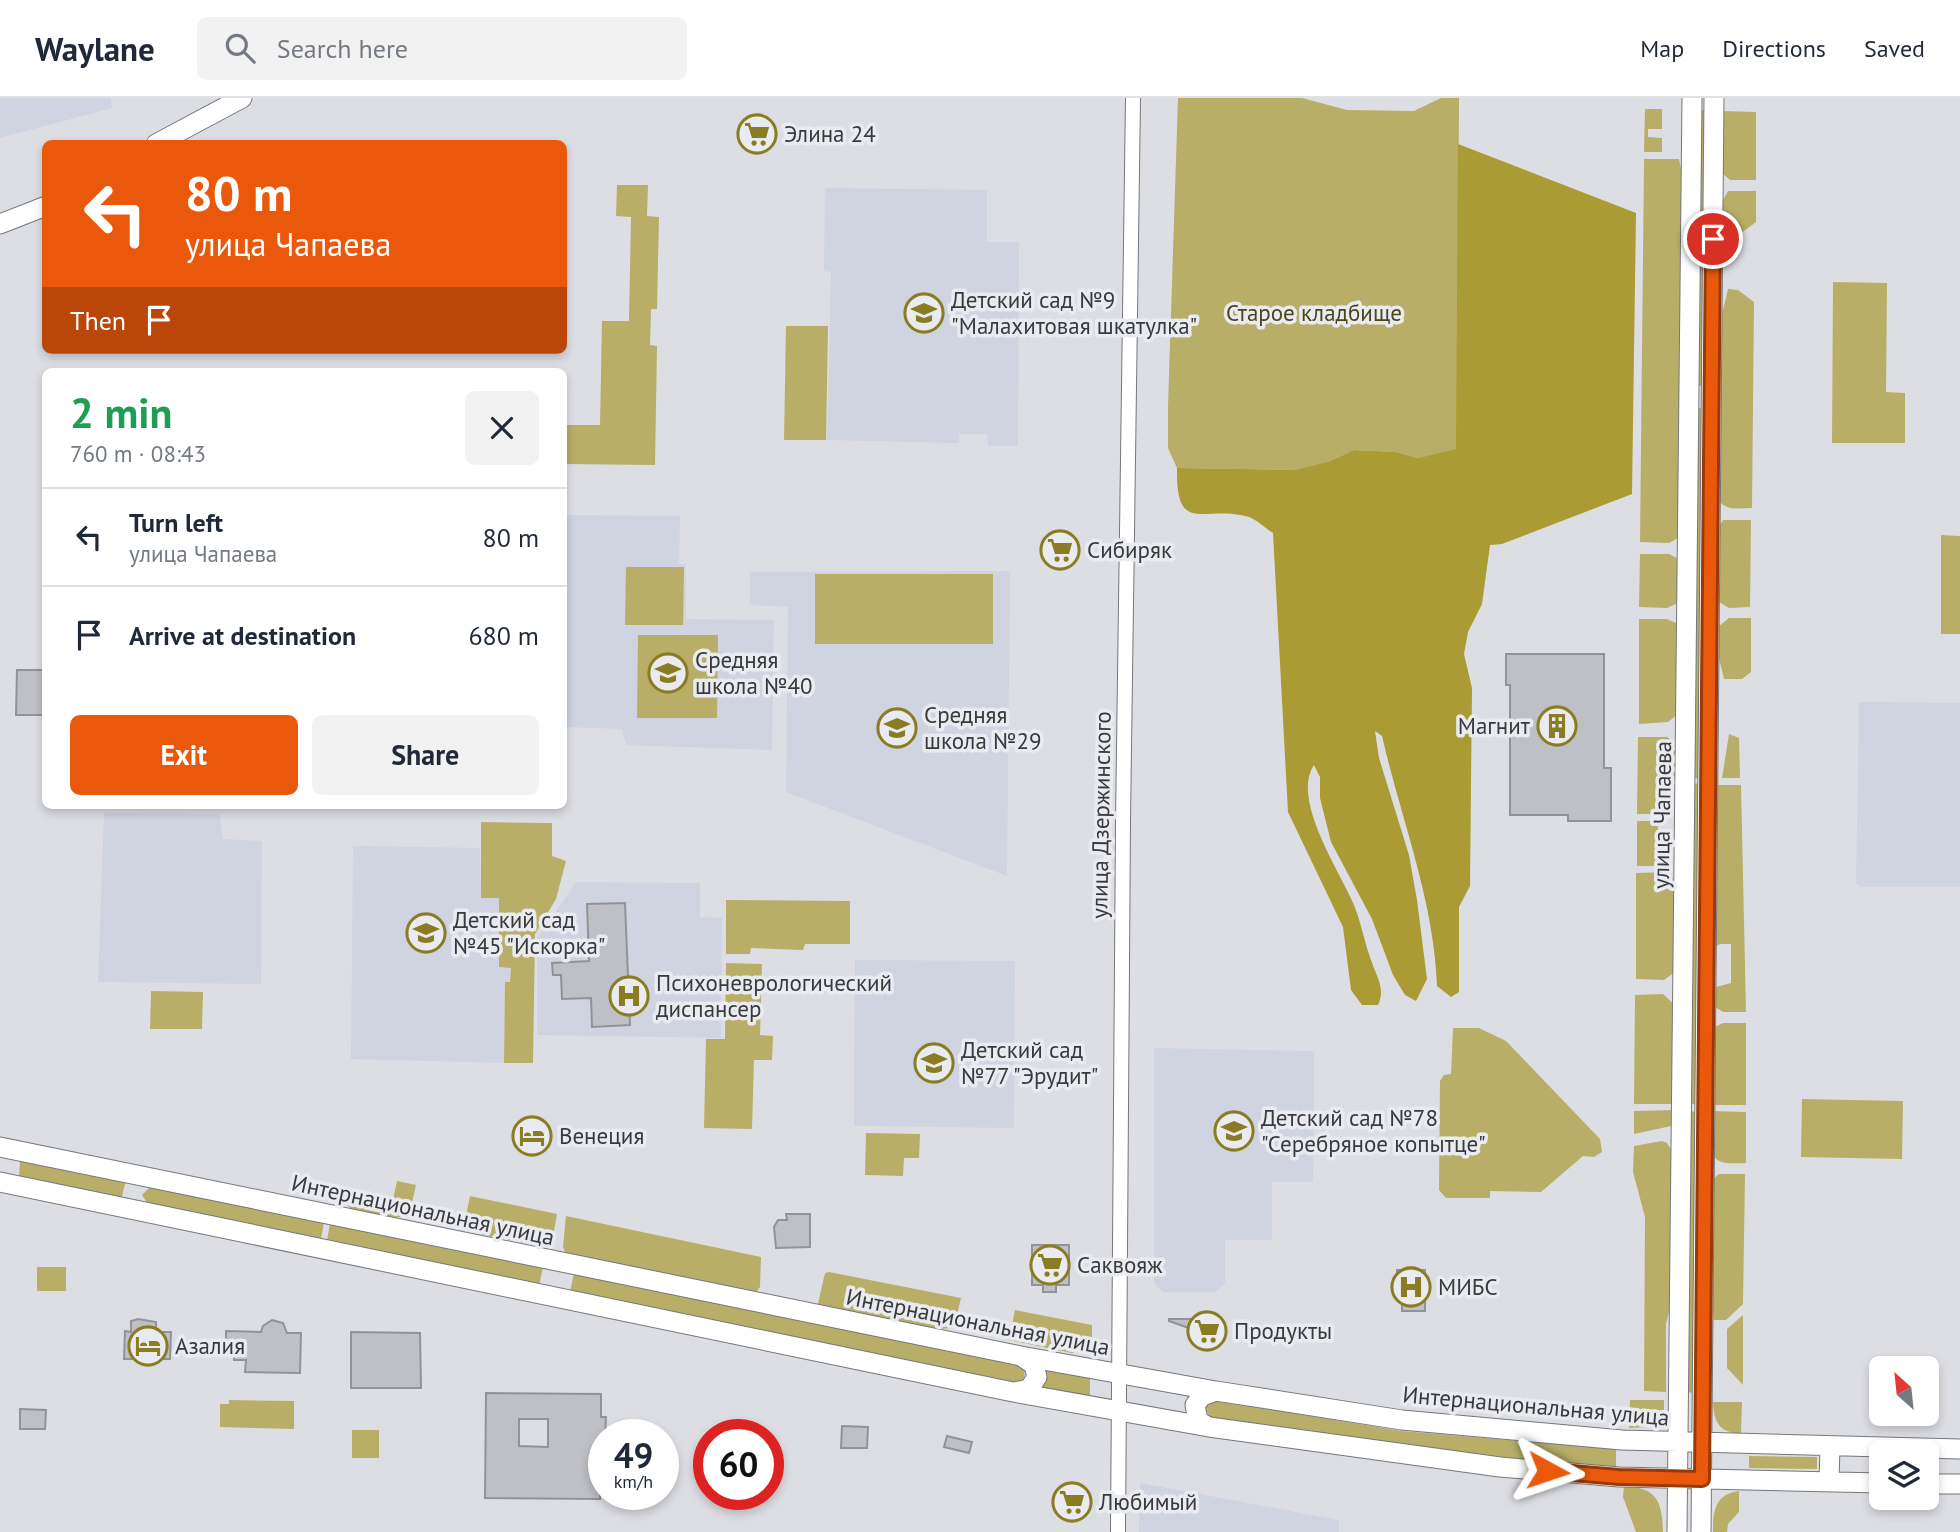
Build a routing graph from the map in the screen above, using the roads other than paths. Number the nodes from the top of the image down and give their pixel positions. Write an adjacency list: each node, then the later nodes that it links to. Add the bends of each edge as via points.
1 (242, 98): 5 (main road)
2 (1133, 98): 15 (street, улица Дзержинского)
3 (1692, 98): 8 (main road, улица Чапаева)
4 (1714, 98): 9 (main road, улица Чапаева)
5 (163, 140)
6 (42, 208): 7 (main road)
7 (0, 224)
8 (1690, 398): 9 (main road); 20 (main road, улица Чапаева)
9 (1712, 398): 21 (main road, улица Чапаева)
10 (0, 1147): 11 (main road, Интернациональная улица)
11 (154, 1179): 13 (main road, via 142,1180 132,1191 133,1203); 14 (main road, Интернациональная улица)
12 (0, 1182): 13 (main road)
13 (148, 1212): 17 (main road)
14 (1021, 1356): 15 (main road, Интернациональная улица); 17 (main road, via 1034,1365 1037,1377 1029,1389)
15 (1121, 1374): 16 (main road, Интернациональная улица); 18 (street, улица Дзержинского)
16 (1216, 1391): 19 (main road, via 1202,1396 1195,1405 1198,1421); 20 (main road, Интернациональная улица, via 1452,1426)
17 (1013, 1392): 18 (main road)
18 (1120, 1413): 19 (main road); 30 (street, улица Дзержинского)
19 (1209, 1427): 24 (main road, via 1500,1466)
20 (1678, 1442): 21 (main road, Интернациональная улица); 24 (main road, улица Чапаева)
21 (1703, 1443): 22 (main road, Интернациональная улица); 25 (main road, улица Чапаева)
22 (1830, 1447): 23 (main road, Интернациональная улица); 26 (main road)
23 (1960, 1450)
24 (1677, 1479): 25 (main road); 31 (main road, улица Чапаева)
25 (1702, 1479): 26 (main road); 32 (main road, улица Чапаева)
26 (1829, 1482): 27 (main road)
27 (1869, 1483)
28 (1939, 1484): 29 (main road)
29 (1960, 1484)
30 (1118, 1532)
31 (1677, 1532)
32 (1701, 1532)

